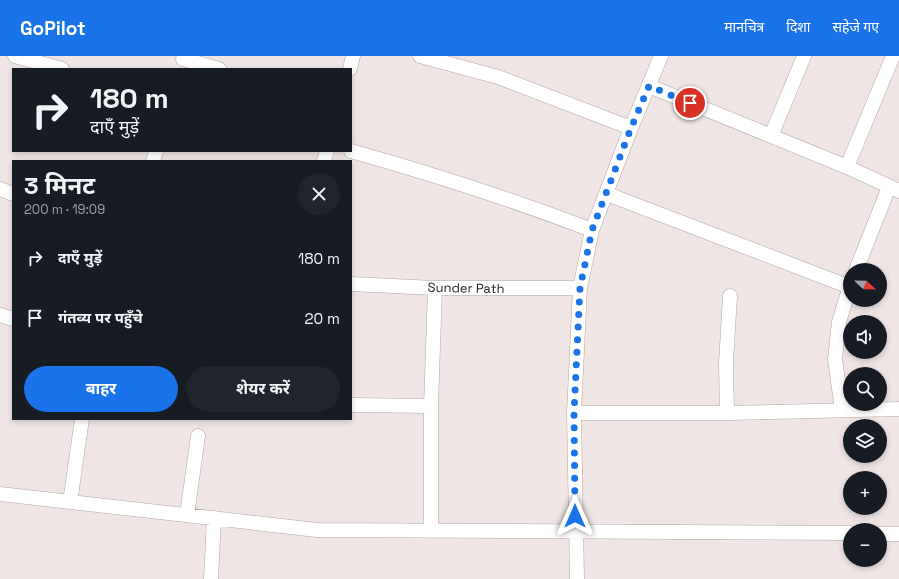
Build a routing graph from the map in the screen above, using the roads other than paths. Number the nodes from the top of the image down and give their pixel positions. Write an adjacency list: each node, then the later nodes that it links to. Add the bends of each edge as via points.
1 (15, 56): 8 (street)
2 (353, 56): 10 (street)
3 (420, 56): 12 (street, via 498,77)
4 (661, 56): 11 (street)
5 (804, 56): 13 (street)
6 (892, 56): 15 (street)
7 (183, 61): 9 (street)
8 (58, 68)
9 (214, 68)
10 (350, 68)
11 (649, 86): 12 (street); 13 (street)
12 (631, 128): 19 (street)
13 (771, 136): 15 (street)
14 (352, 150): 20 (street, via 513,200)
15 (847, 167): 17 (street)
16 (0, 189): 18 (street)
17 (894, 189): 21 (street)
18 (12, 194)
19 (607, 194): 20 (street); 23 (street)
20 (592, 230): 25 (street)
21 (859, 263)
22 (352, 284): 24 (street, Sunder Path)
23 (843, 284)
24 (435, 288): 25 (street, Sunder Path); 31 (street)
25 (580, 288): 34 (street)
26 (730, 296): 35 (street, via 726,363)
27 (844, 307): 33 (street, via 839,322 835,359)
28 (0, 315): 29 (street)
29 (12, 319)
30 (352, 405): 31 (street)
31 (431, 406): 42 (street)
32 (899, 409): 33 (street)
33 (842, 410): 35 (street)
34 (574, 413): 35 (street); 43 (street)
35 (727, 413)
36 (82, 420): 39 (street)
37 (198, 436): 40 (street)
38 (0, 494): 39 (street)
39 (70, 502): 40 (street)
40 (186, 515): 41 (street)
41 (214, 518): 42 (street, via 317,530); 47 (street)
42 (431, 531): 43 (street)
43 (575, 531): 44 (street); 48 (street)
44 (843, 533)
45 (887, 534): 46 (street)
46 (899, 534)
47 (211, 579)
48 (577, 579)

